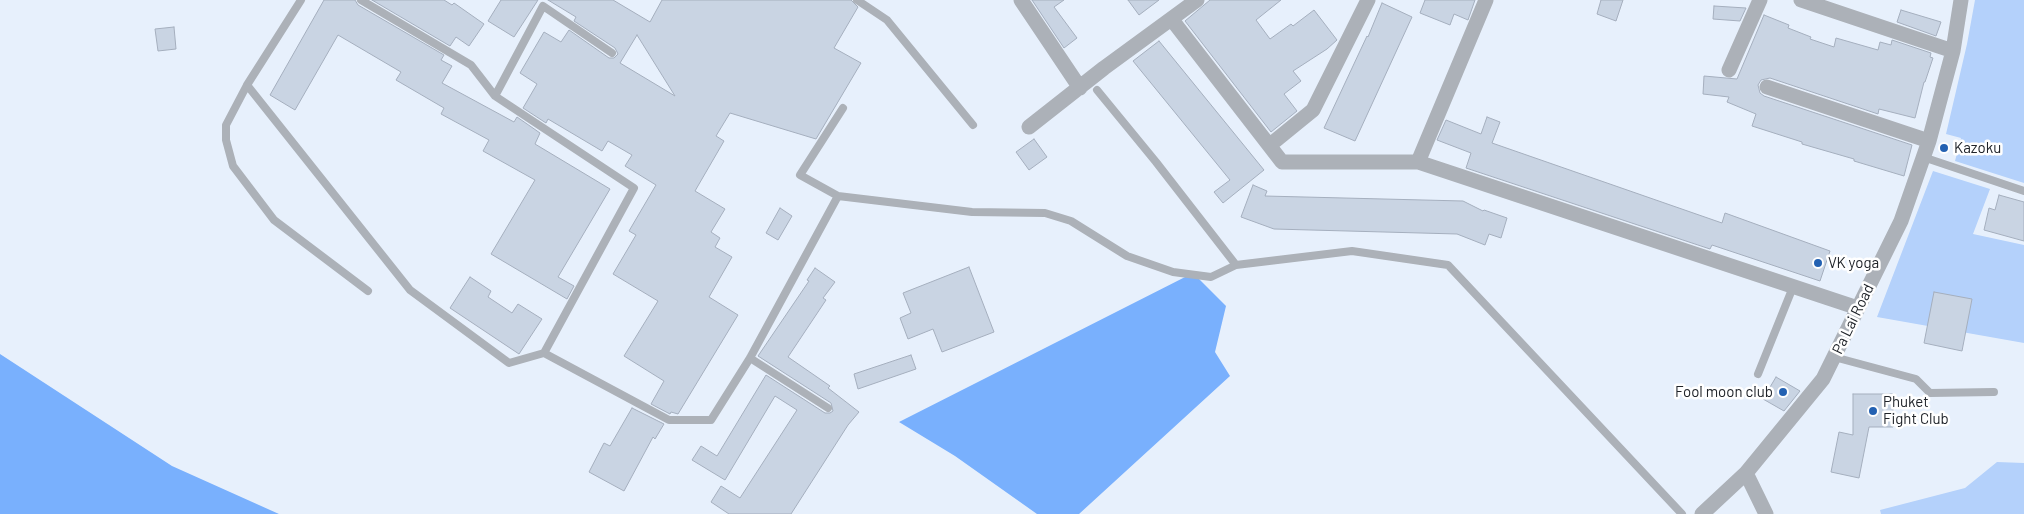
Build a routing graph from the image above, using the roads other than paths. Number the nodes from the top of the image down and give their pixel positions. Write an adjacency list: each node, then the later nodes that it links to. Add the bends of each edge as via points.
1 (301, 0): 15 (lane)
2 (361, 0): 19 (lane, via 471,65)
3 (857, 0): 21 (lane, via 887,20)
4 (1020, 0): 17 (street)
5 (1197, 0): 17 (street)
6 (1368, 0): 24 (street, via 1313,110)
7 (1486, 0): 26 (street)
8 (1760, 0): 14 (street)
9 (1801, 0): 12 (street)
10 (1961, 0): 12 (street, Pa Lai Road)
11 (1176, 25): 24 (street)
12 (1953, 50): 23 (street, Pa Lai Road)
13 (612, 53): 19 (lane, via 543,6)
14 (1729, 70)
15 (248, 85): 31 (lane, via 226,125 226,140 233,166 274,220); 33 (lane, via 410,290 509,363)
16 (1767, 87): 23 (street)
17 (1080, 88): 22 (street)
18 (1097, 90): 29 (lane)
19 (495, 96): 33 (lane, via 634,188)
20 (843, 108): 28 (lane, via 800,175)
21 (973, 124)
22 (1029, 127)
23 (1929, 141): 25 (street, Pa Lai Road)
24 (1270, 145): 26 (street, via 1282,162)
25 (1923, 157): 27 (lane); 32 (street, Pa Lai Road, via 1901,221)
26 (1418, 162): 30 (street)
27 (2024, 191)
28 (838, 196): 29 (lane, via 972,212 1045,213 1071,221 1126,256 1173,272 1211,277); 35 (lane)
29 (1236, 265): 40 (lane, via 1352,251 1448,265)
30 (1793, 286): 32 (street); 36 (lane)
31 (368, 291)
32 (1858, 308): 34 (street, Pa Lai Road)
33 (544, 353): 35 (lane, via 669,420 711,420)
34 (1834, 357): 37 (lane, via 1916,379 1930,393); 39 (street, Pa Lai Road, via 1823,380)
35 (750, 358): 38 (lane)
36 (1758, 374)
37 (1994, 392)
38 (828, 408)
39 (1746, 473): 41 (street, Pa Lai Road); 42 (street)
40 (1682, 514)
41 (1702, 514)
42 (1766, 514)

